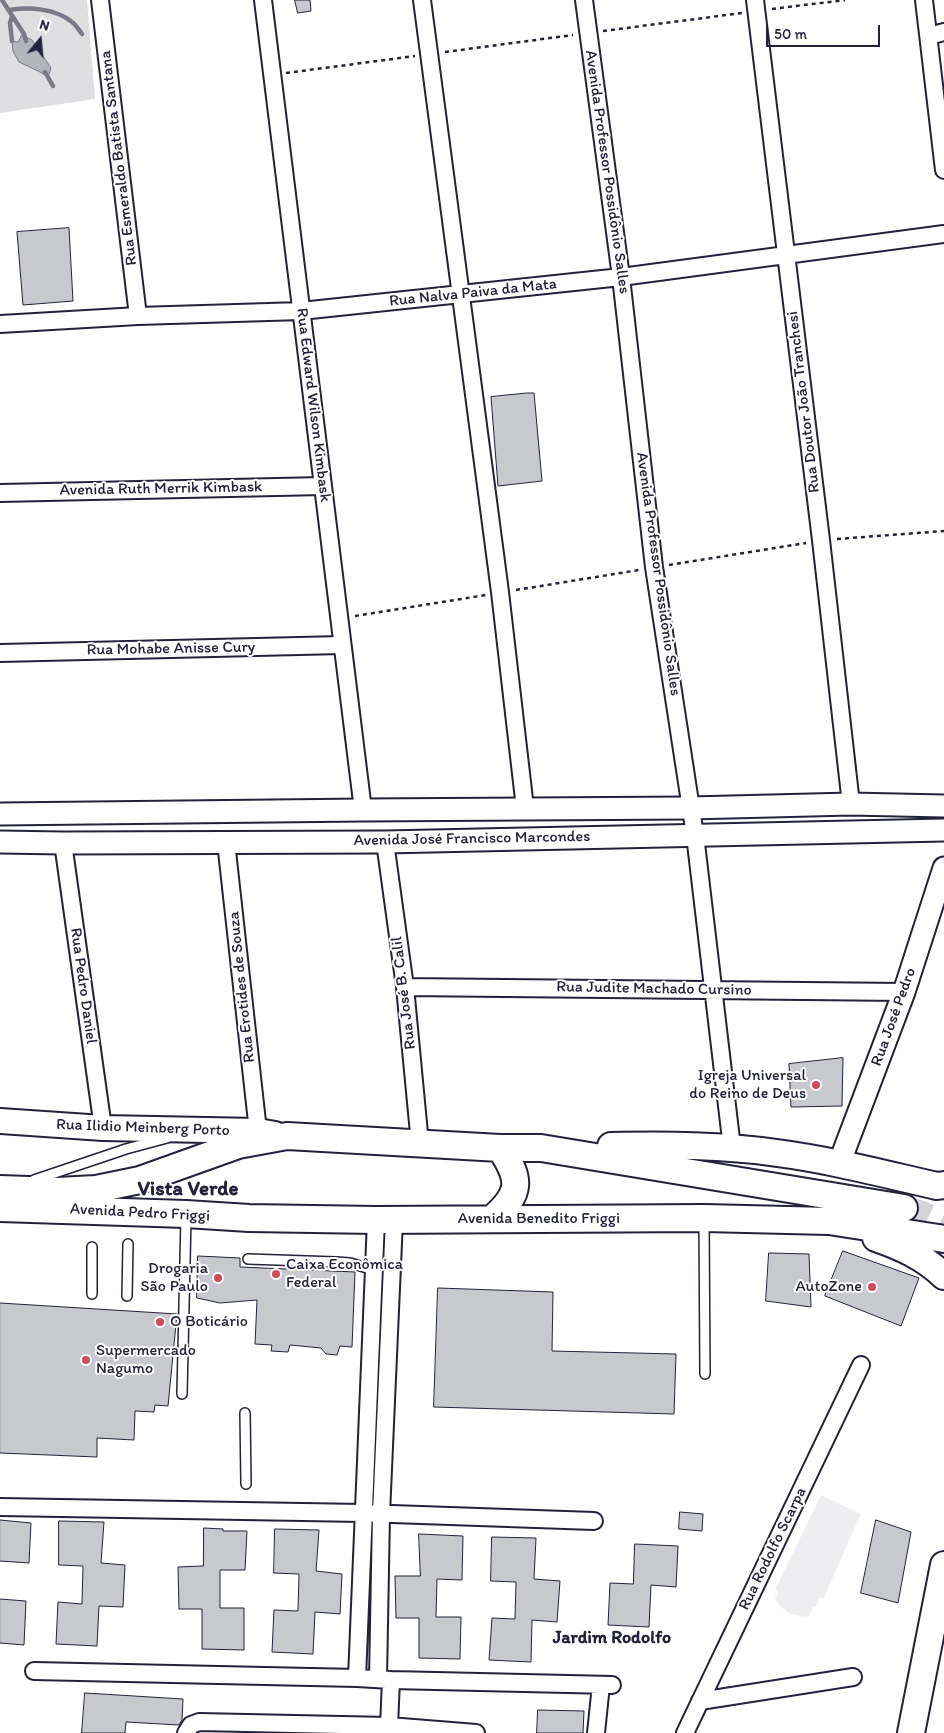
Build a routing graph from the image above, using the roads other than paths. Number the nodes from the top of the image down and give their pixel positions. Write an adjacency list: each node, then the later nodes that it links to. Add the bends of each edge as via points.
1 (100, 0): 14 (street, Rua Esmeraldo Batista Santana)
2 (263, 0): 13 (street, Rua Edward Wilson Kimbask)
3 (422, 0): 12 (street)
4 (584, 0): 11 (street, Avenida Professor Possidônio Salles)
5 (924, 0): 7 (street)
6 (755, 6): 10 (street, Rua Doutor João Tranchesi)
7 (937, 34): 8 (street)
8 (944, 170)
9 (944, 234): 10 (street, Rua Nalva Paiva da Mata)
10 (786, 254): 11 (street, Rua Nalva Paiva da Mata); 20 (street, Rua Doutor João Tranchesi)
11 (621, 277): 12 (street, Rua Nalva Paiva da Mata); 23 (street, Avenida Professor Possidônio Salles, via 654,567)
12 (461, 295): 13 (street, Rua Nalva Paiva da Mata); 22 (street)
13 (301, 312): 14 (street, Rua Nalva Paiva da Mata); 16 (street, Rua Edward Wilson Kimbask)
14 (138, 316): 15 (street, Rua Nalva Paiva da Mata)
15 (0, 324)
16 (323, 486): 17 (street, Avenida Ruth Merrik Kimbask); 18 (street, Rua Edward Wilson Kimbask)
17 (0, 493)
18 (342, 645): 19 (street, Rua Mohabe Anisse Cury); 24 (street, Rua Edward Wilson Kimbask)
19 (0, 654)
20 (850, 804): 21 (street, Avenida José Francisco Marcondes); 23 (street, Avenida José Francisco Marcondes)
21 (944, 806)
22 (525, 808): 23 (street, Avenida José Francisco Marcondes); 24 (street, Avenida José Francisco Marcondes)
23 (690, 808): 29 (street, Avenida Professor Possidônio Salles)
24 (362, 810): 26 (street, Avenida José Francisco Marcondes)
25 (944, 813): 27 (street)
26 (0, 814)
27 (944, 825)
28 (944, 830): 29 (street, Avenida José Francisco Marcondes)
29 (694, 835): 32 (street, Avenida José Francisco Marcondes); 36 (street, Avenida Professor Possidônio Salles)
30 (0, 842): 33 (street, Avenida José Francisco Marcondes)
31 (226, 842): 32 (street, Avenida José Francisco Marcondes); 33 (street, Avenida José Francisco Marcondes); 41 (street, Rua Erotides de Souza)
32 (384, 842): 35 (street, Rua José B. Calil)
33 (63, 843): 39 (street, Rua Pedro Daniel)
34 (944, 868): 37 (street, Rua José Pedro)
35 (405, 987): 36 (street, Rua Judite Machado Cursino); 43 (street, Rua José B. Calil)
36 (713, 990): 37 (street, Rua Judite Machado Cursino); 46 (street, Avenida Professor Possidônio Salles)
37 (904, 992): 47 (street, Rua José Pedro)
38 (0, 1121): 39 (main road, Rua Ilidio Meinberg Porto)
39 (103, 1128): 40 (main road, Rua Ilidio Meinberg Porto)
40 (201, 1130): 41 (main road, Rua Ilidio Meinberg Porto); 49 (lane, via 126,1149)
41 (258, 1131): 42 (main road, Rua Ilidio Meinberg Porto)
42 (286, 1136): 43 (main road); 49 (main road, via 238,1145 140,1180 96,1189)
43 (420, 1144): 44 (main road)
44 (500, 1148): 45 (main road); 54 (main road, via 511,1164 516,1180 513,1195)
45 (541, 1148): 46 (main road); 50 (main road)
46 (732, 1148): 47 (main road)
47 (840, 1164): 48 (main road)
48 (944, 1185)
49 (1, 1195): 51 (main road, Avenida Pedro Friggi)
50 (904, 1208)
51 (186, 1214): 52 (main road, Avenida Pedro Friggi); 67 (lane)
52 (249, 1218): 55 (main road, Avenida Benedito Friggi)
53 (704, 1218): 54 (main road, Avenida Benedito Friggi); 56 (main road, Avenida Benedito Friggi); 66 (lane)
54 (492, 1219): 55 (main road, Avenida Benedito Friggi)
55 (385, 1220): 61 (street); 72 (street)
56 (829, 1221): 57 (main road); 62 (main road, via 896,1245 922,1258)
57 (944, 1239)
58 (128, 1244): 64 (lane)
59 (92, 1247): 63 (lane)
60 (248, 1258): 61 (lane, via 350,1263)
61 (374, 1270): 71 (street)
62 (944, 1276)
63 (92, 1294)
64 (127, 1296)
65 (861, 1365): 79 (street, Rua Rodolfo Scarpa)
66 (705, 1374)
67 (182, 1394)
68 (245, 1413): 69 (lane)
69 (246, 1484)
70 (0, 1507): 71 (street)
71 (364, 1513): 72 (street); 77 (street)
72 (381, 1514): 73 (street); 78 (street)
73 (594, 1521)
74 (944, 1565): 85 (main road)
75 (34, 1671): 77 (street)
76 (853, 1677): 79 (street)
77 (357, 1678): 78 (street)
78 (384, 1680): 80 (street); 83 (street, via 607,1685)
79 (700, 1702): 84 (street, Rua Rodolfo Scarpa)
80 (389, 1726): 81 (street, via 199,1722 191,1725); 82 (street)
81 (186, 1733)
82 (476, 1733)
83 (596, 1733)
84 (685, 1733)
85 (910, 1733)

